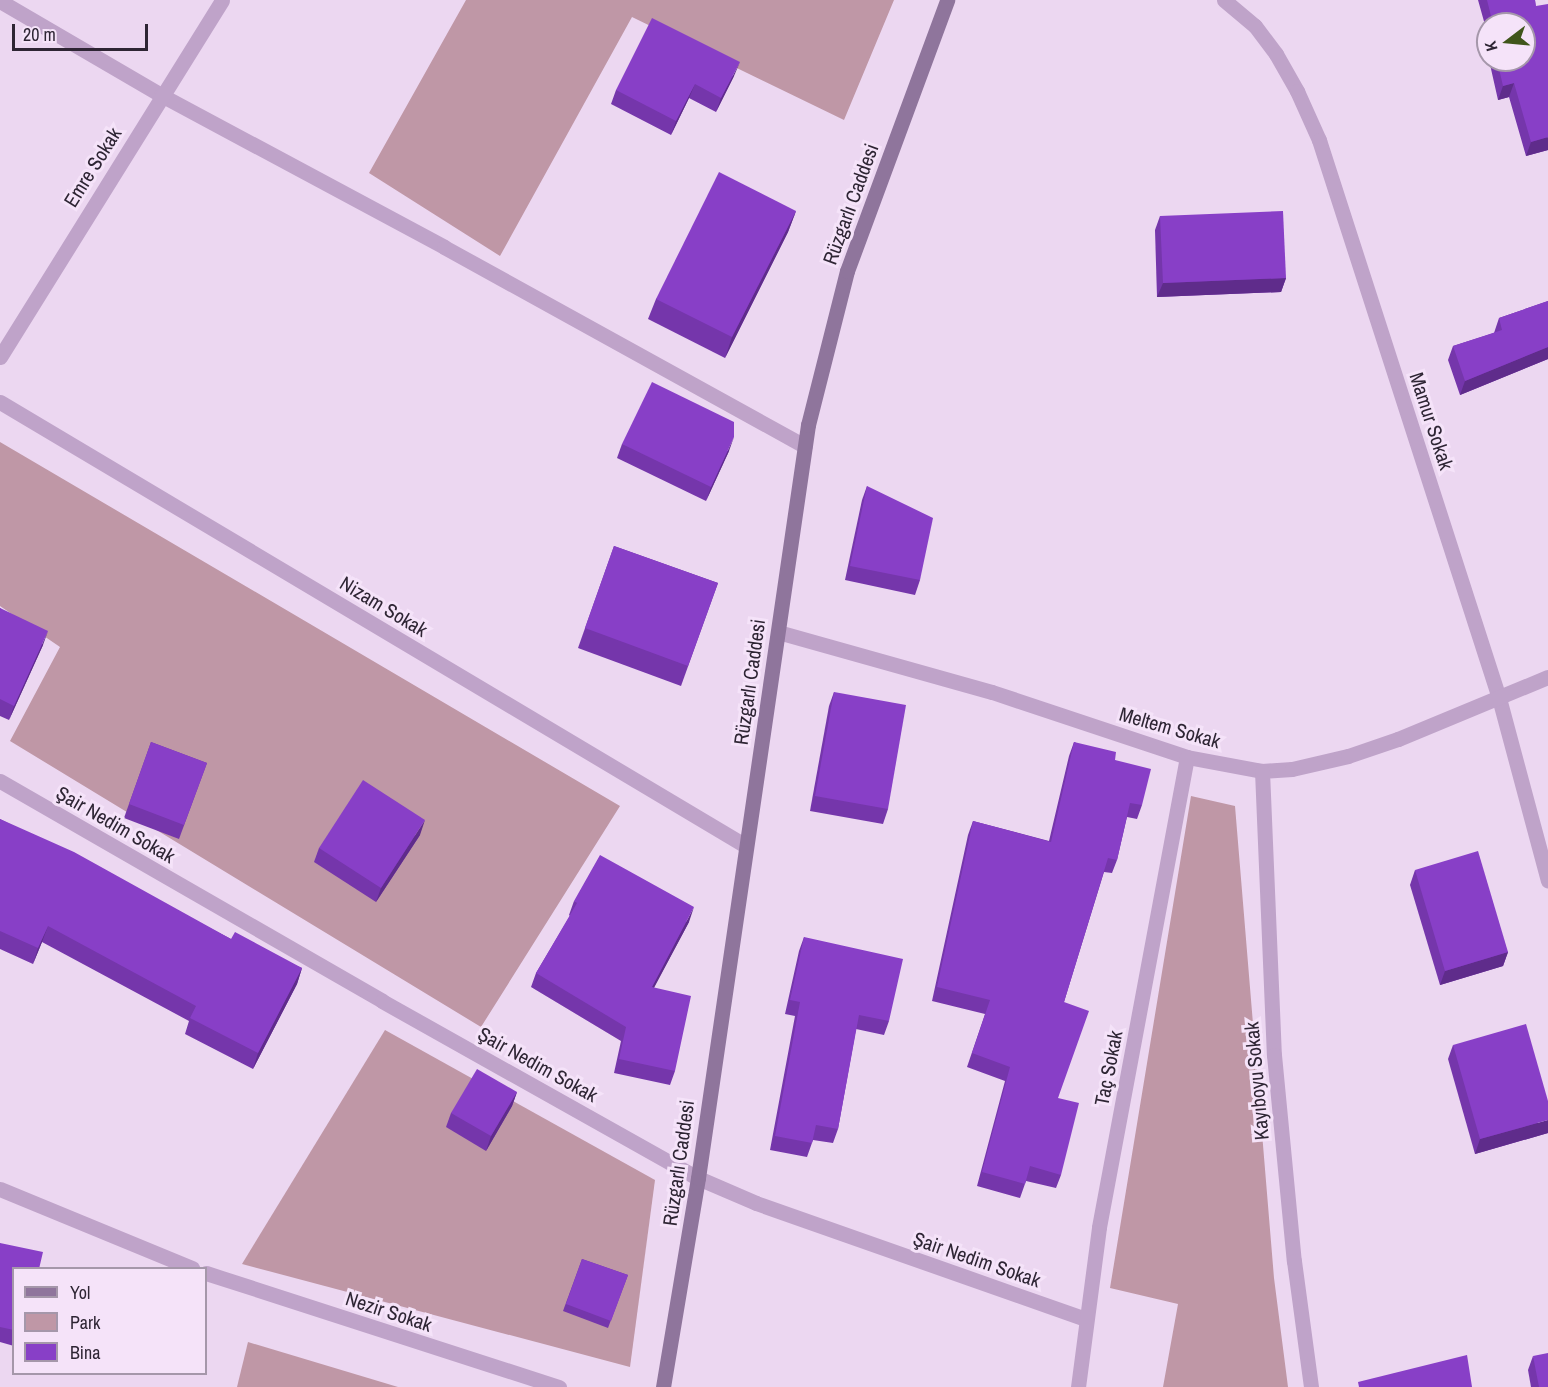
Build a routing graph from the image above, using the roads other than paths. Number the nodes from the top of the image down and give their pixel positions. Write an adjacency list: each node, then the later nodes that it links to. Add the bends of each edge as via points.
1 (222, 0): 5 (street, Emre Sokak)
2 (946, 0): 8 (street, Rüzgarlı Caddesi, via 847,271)
3 (1224, 0): 11 (street, Mamur Sokak, via 1255,26 1276,54 1318,140)
4 (0, 1): 5 (street)
5 (161, 95): 6 (street, Emre Sokak); 8 (street)
6 (0, 357)
7 (0, 402): 15 (street, Nizam Sokak)
8 (805, 446): 9 (street, Rüzgarlı Caddesi)
9 (778, 632): 12 (street, Meltem Sokak, via 992,692); 15 (street, Rüzgarlı Caddesi)
10 (1548, 677): 11 (street, Meltem Sokak)
11 (1499, 698): 13 (street, Meltem Sokak, via 1348,756 1292,769); 16 (street, Mamur Sokak)
12 (1186, 757): 13 (street, Meltem Sokak); 21 (street, Taç Sokak)
13 (1262, 771): 25 (street, Kayıboyu Sokak, via 1274,1055)
14 (0, 781): 17 (street, Şair Nedim Sokak)
15 (746, 846): 17 (street, Rüzgarlı Caddesi)
16 (1548, 881)
17 (698, 1178): 21 (street, Şair Nedim Sokak, via 756,1203); 23 (street, Rüzgarlı Caddesi)
18 (0, 1189): 19 (street)
19 (187, 1267)
20 (207, 1273): 22 (street, Nezir Sokak)
21 (1085, 1319): 24 (street, Taç Sokak)
22 (559, 1387)
23 (663, 1387)
24 (1078, 1387)
25 (1311, 1387)

